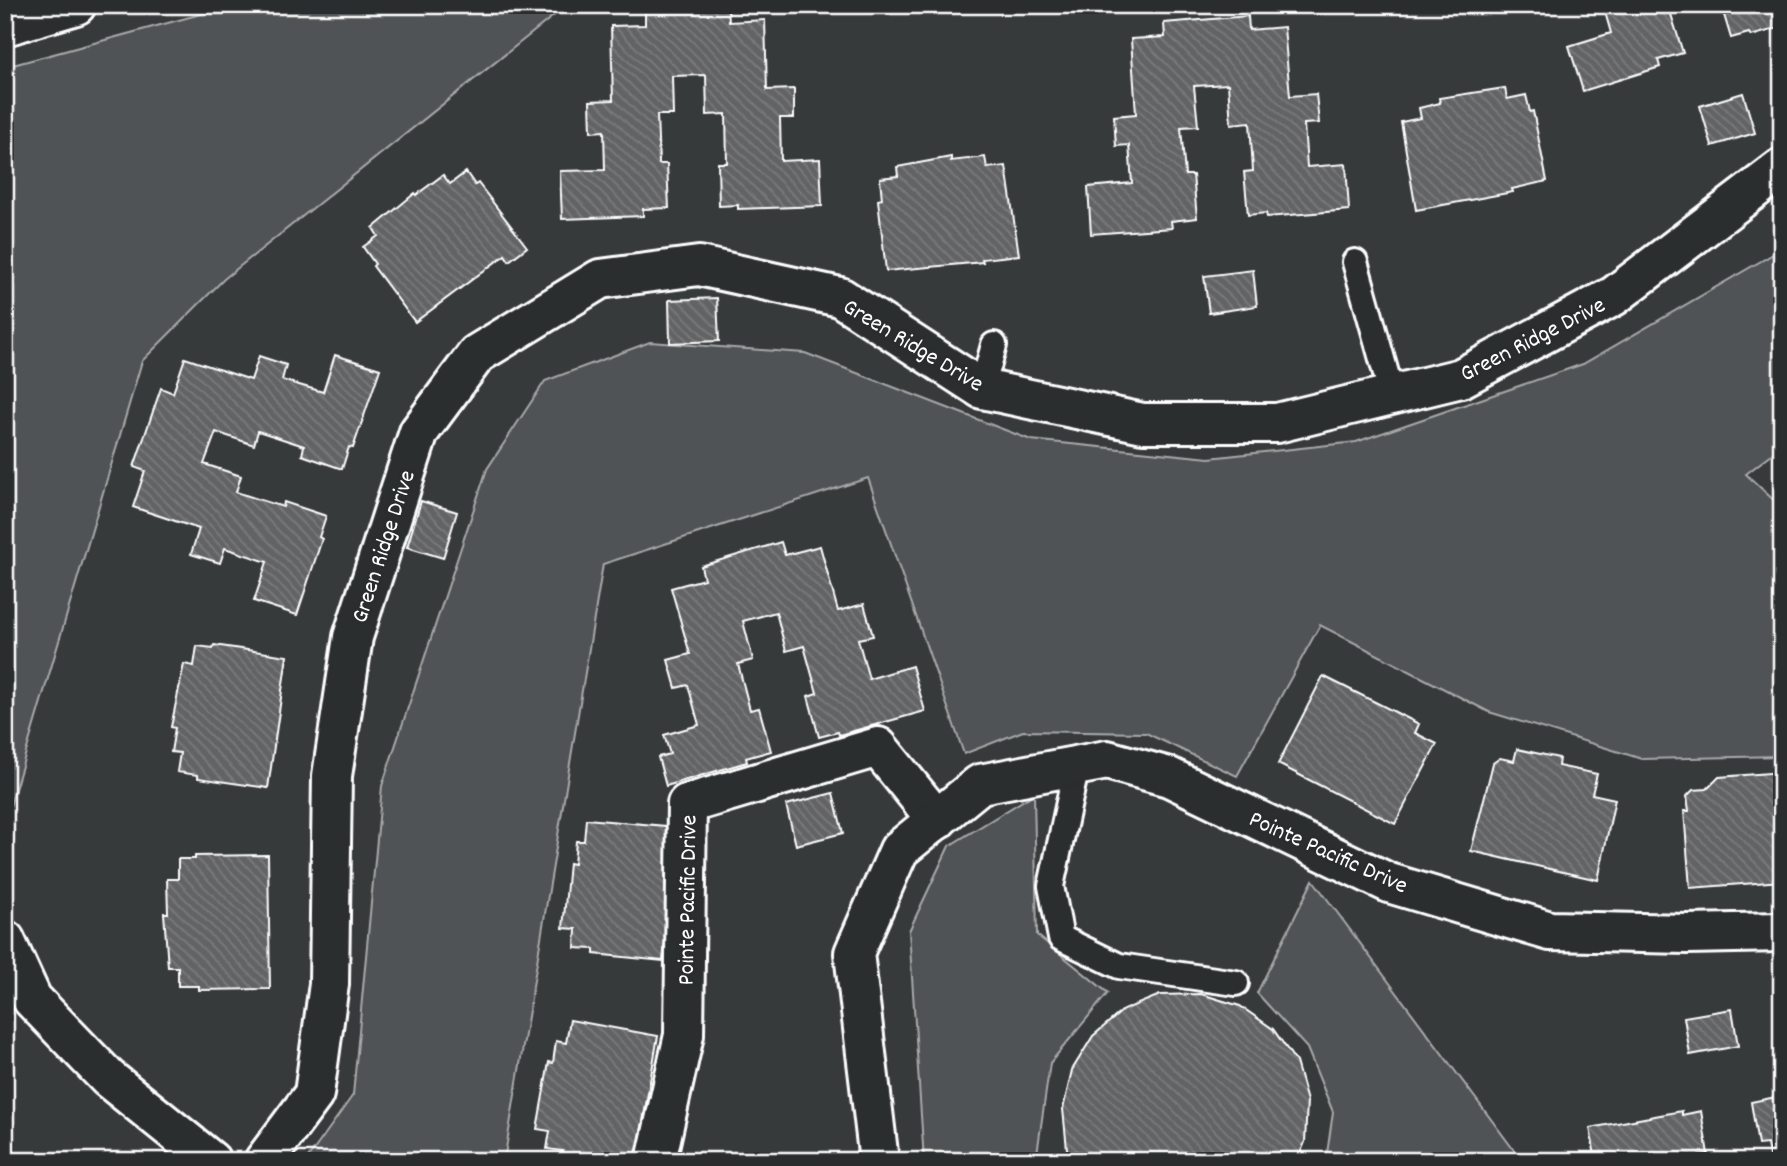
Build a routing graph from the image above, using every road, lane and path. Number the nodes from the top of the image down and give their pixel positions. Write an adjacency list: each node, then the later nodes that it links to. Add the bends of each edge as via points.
1 (76, 5): 2 (street)
2 (5, 26)
3 (1782, 168): 7 (street, Green Ridge Drive, via 1614,296 1461,377)
4 (1355, 262): 7 (lane)
5 (994, 345): 6 (lane)
6 (982, 389): 7 (street, Green Ridge Drive, via 1143,423 1278,423); 14 (street, Green Ridge Drive, via 840,297 699,266 600,279 477,354 419,432 353,637 332,776 329,984 314,1094)
7 (1392, 395)
8 (1077, 765): 9 (street, Pointe Pacific Drive, via 980,784); 10 (street, Pointe Pacific Drive, via 1107,760 1169,777 1389,883 1550,930); 12 (lane, via 1051,886 1061,938 1119,966)
9 (937, 820): 15 (street, Pointe Pacific Drive, via 878,747 687,804 684,1035); 16 (street, Pointe Pacific Drive, via 899,850 854,953)
10 (1782, 932)
11 (5, 940): 13 (street, via 32,999 108,1078)
12 (1236, 983)
13 (211, 1161)
14 (264, 1161)
15 (656, 1161)
16 (879, 1161)

